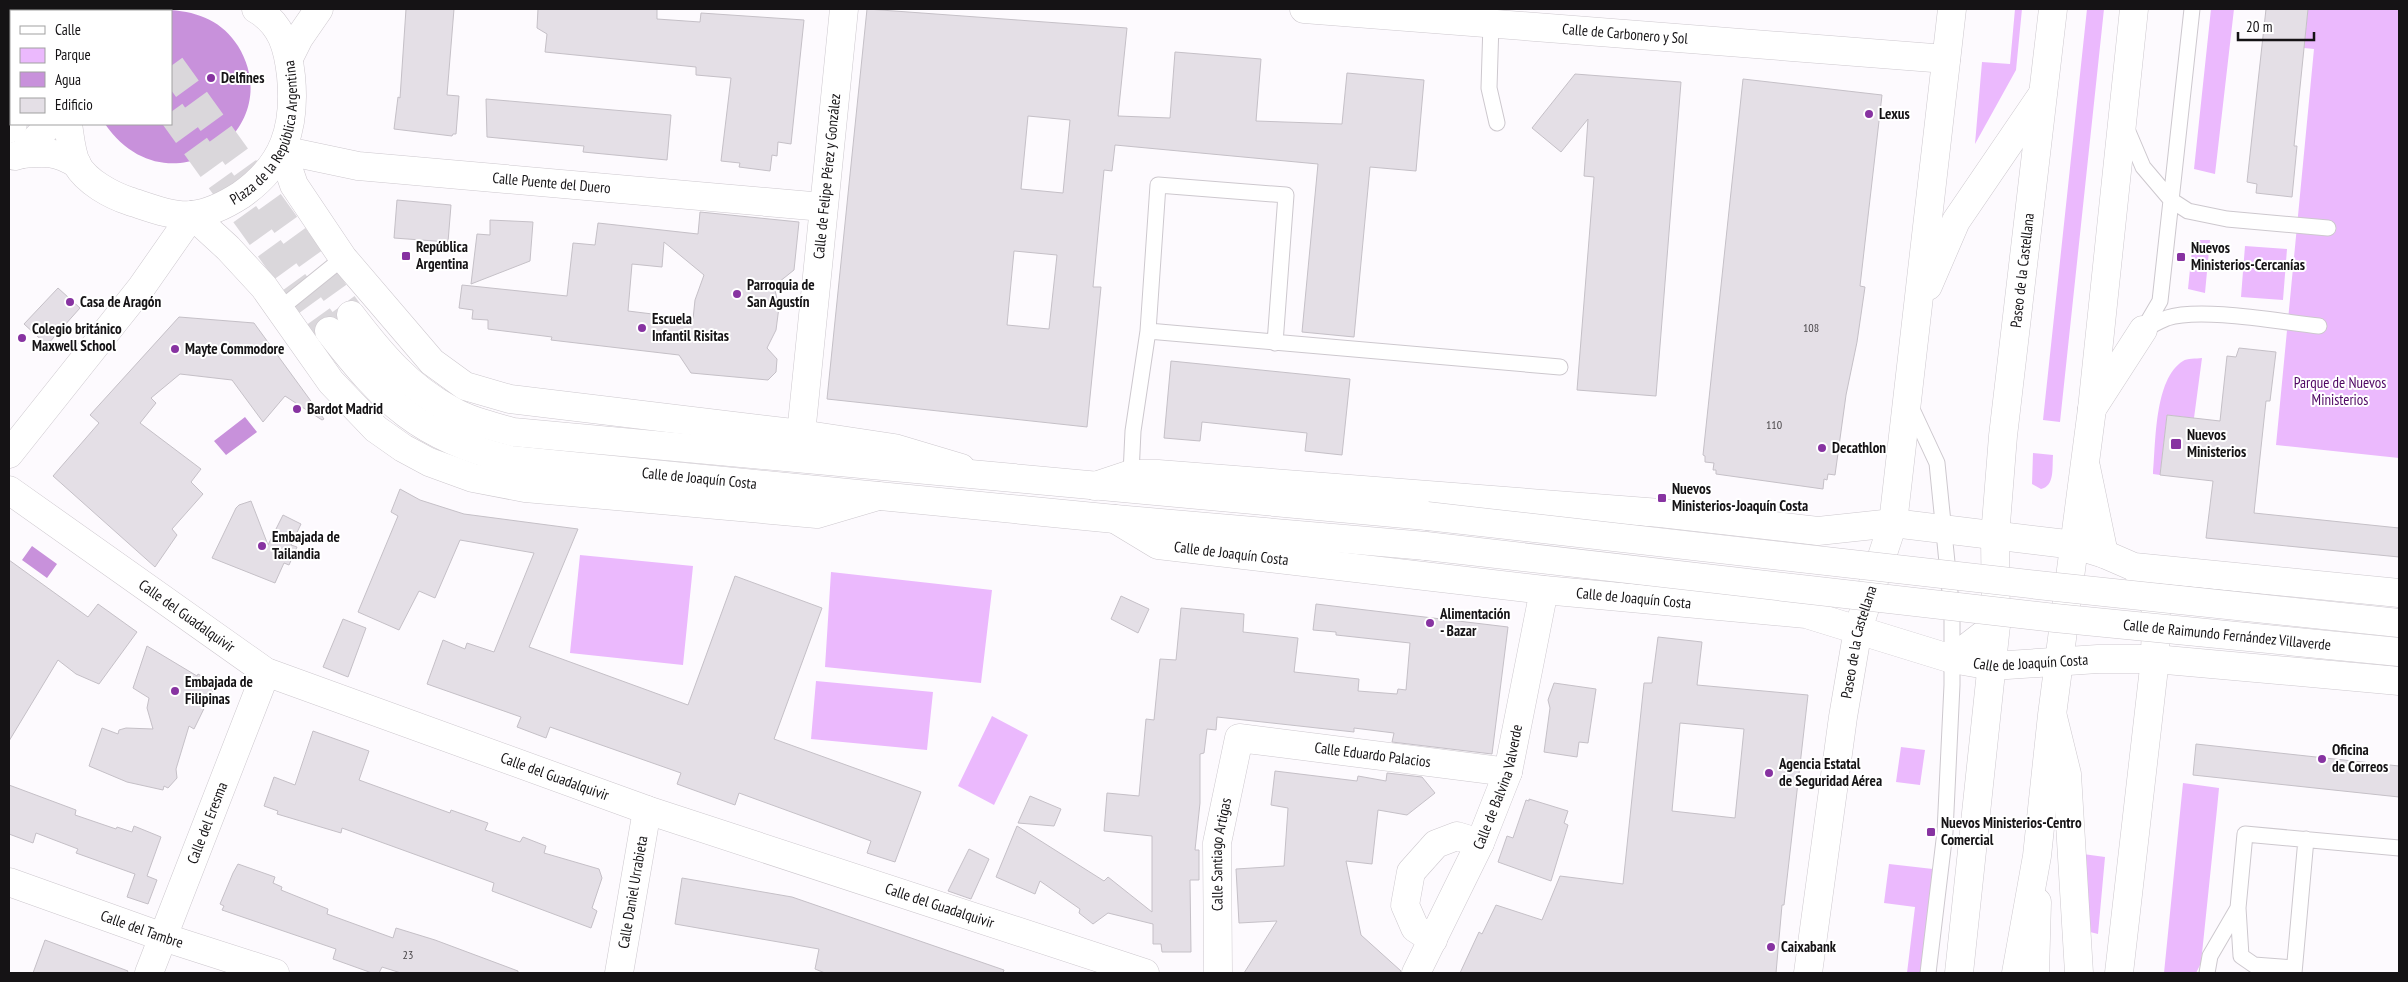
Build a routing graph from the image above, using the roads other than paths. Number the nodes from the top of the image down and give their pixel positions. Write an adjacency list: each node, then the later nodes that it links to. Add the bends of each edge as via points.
1 (319, 9): 12 (main road)
2 (844, 9): 23 (main road, Calle de Felipe Pérez y González)
3 (1304, 9): 8 (main road, Calle de Carbonero y Sol)
4 (1952, 9): 13 (main road, Paseo de la Castellana)
5 (2052, 9): 14 (main road, Paseo de la Castellana)
6 (2134, 9): 15 (main road)
7 (2192, 9): 22 (lane)
8 (1338, 10): 11 (main road, Calle de Carbonero y Sol)
9 (268, 14): 12 (main road, Plaza de la República Argentina)
10 (1546, 18): 11 (main road, Calle de Carbonero y Sol); 13 (main road, Calle de Carbonero y Sol)
11 (1491, 23): 16 (lane, via 1489,88)
12 (289, 58): 19 (main road, Plaza de la República Argentina, via 292,113)
13 (1946, 59): 28 (main road, Paseo de la Castellana)
14 (2042, 95): 28 (main road, Paseo de la Castellana, via 1956,222); 50 (main road, Paseo de la Castellana, via 2003,436)
15 (2122, 118): 22 (lane, via 2143,167); 37 (main road)
16 (1497, 122)
17 (49, 125): 20 (main road)
18 (68, 125): 21 (main road, Plaza de la República Argentina)
19 (282, 150): 23 (main road, Calle Puente del Duero, via 358,166); 24 (main road, Plaza de la República Argentina, via 260,181 225,205); 26 (main road, via 294,185)
20 (15, 156): 21 (main road, via 52,153)
21 (77, 164): 24 (main road, Plaza de la República Argentina, via 93,182 119,197 146,207)
22 (2171, 200): 25 (lane, via 2188,211 2226,219); 31 (lane, via 2160,301)
23 (823, 207): 38 (main road, Calle de Felipe Pérez y González)
24 (192, 215): 27 (main road, via 234,255); 39 (main road, via 141,288)
25 (2328, 228)
26 (343, 258): 27 (lane); 38 (main road, via 432,362 465,386 510,399)
27 (280, 308): 45 (main road, via 331,382 376,429 429,462 472,478 525,488 817,514)
28 (1917, 312): 36 (main road, Paseo de la Castellana)
29 (352, 315): 41 (main road, Calle de Joaquín Costa, via 393,367 423,393 452,411 512,432)
30 (2319, 326): 31 (lane, via 2217,315 2168,318)
31 (2143, 330): 37 (main road)
32 (329, 331): 45 (main road, Calle de Joaquín Costa, via 363,375 412,420 479,452 549,465)
33 (1148, 332): 34 (lane); 34 (lane, via 1158,185 1286,195); 42 (lane, via 1133,431)
34 (1275, 343): 35 (lane)
35 (1560, 367)
36 (1907, 398): 47 (main road, Paseo de la Castellana); 49 (lane, via 1937,463)
37 (2092, 409): 40 (main road)
38 (801, 434): 41 (main road, via 894,448)
39 (9, 454)
40 (2085, 459): 51 (main road); 52 (main road)
41 (980, 474): 43 (main road, Calle de Joaquín Costa)
42 (1131, 474): 43 (main road, Calle de Joaquín Costa); 48 (main road, Calle de Joaquín Costa, via 1660,513)
43 (1095, 486): 56 (main road, Calle de Joaquín Costa, bridge, via 1427,516)
44 (9, 490): 70 (main road, Calle del Guadalquivir)
45 (878, 496): 46 (main road, Calle de Joaquín Costa)
46 (1115, 519): 58 (main road, Calle de Joaquín Costa, via 1158,545); 61 (main road, Calle de Joaquín Costa, bridge, via 1426,546)
47 (1893, 523): 48 (main road, Calle de Joaquín Costa, via 1818,532); 49 (main road); 64 (main road, Paseo de la Castellana)
48 (1779, 527): 60 (main road)
49 (1943, 530): 50 (main road); 66 (lane, via 1952,612)
50 (1995, 536): 51 (main road); 63 (main road, Paseo de la Castellana)
51 (2075, 545): 52 (main road); 68 (main road)
52 (2104, 554): 53 (main road)
53 (2134, 567): 54 (main road); 67 (main road, via 2156,609)
54 (2280, 581): 55 (lane, via 2337,577); 57 (main road)
55 (2399, 582)
56 (2056, 587): 62 (main road, Calle de Raimundo Fernández Villaverde, bridge)
57 (2338, 587): 59 (main road); 71 (main road)
58 (1544, 590): 60 (main road, Calle de Joaquín Costa); 75 (main road, Calle de Balvina Valverde)
59 (2399, 593)
60 (1770, 611): 64 (main road, Calle de Joaquín Costa, via 1806,614)
61 (2055, 618): 65 (main road, Calle de Raimundo Fernández Villaverde, bridge)
62 (2399, 623)
63 (1996, 625): 66 (main road); 69 (main road, Paseo de la Castellana)
64 (1858, 629): 66 (main road, Calle de Joaquín Costa); 94 (main road, Paseo de la Castellana)
65 (2399, 652)
66 (1952, 659): 69 (main road, Calle de Joaquín Costa); 95 (lane, via 1944,832)
67 (2155, 659): 68 (main road, Calle de Joaquín Costa); 71 (main road, Calle de Raimundo Fernández Villaverde); 85 (main road)
68 (2060, 663): 69 (main road, Calle de Joaquín Costa); 73 (main road)
69 (1992, 666): 96 (main road, Paseo de la Castellana)
70 (266, 672): 76 (main road, Calle del Guadalquivir); 83 (main road, Calle del Eresma)
71 (2329, 674): 72 (main road, Calle de Raimundo Fernández Villaverde)
72 (2399, 681)
73 (2052, 715): 80 (main road); 99 (main road, via 2067,774)
74 (1239, 738): 75 (main road, Calle Eduardo Palacios); 92 (main road, Calle Santiago Artigas, via 1217,843)
75 (1508, 772): 78 (main road, Calle de Balvina Valverde)
76 (647, 810): 90 (main road, Calle Daniel Urrabieta); 91 (main road, Calle del Guadalquivir)
77 (2306, 839): 79 (lane); 82 (lane, via 2245,834); 87 (lane)
78 (1480, 843): 84 (main road, Calle de Balvina Valverde); 84 (main road, via 1458,836 1436,844 1411,872 1405,905 1415,928)
79 (2399, 848)
80 (2037, 856): 97 (main road); 98 (main road)
81 (9, 882): 83 (main road, Calle del Tambre)
82 (2238, 908): 86 (lane, via 2241,956); 100 (lane, via 2210,956)
83 (163, 937): 88 (main road, Calle del Eresma); 89 (main road, Calle del Tambre)
84 (1433, 940): 93 (main road, Calle de Balvina Valverde)
85 (2124, 965)
86 (2254, 969): 87 (lane)
87 (2294, 971)
88 (149, 973)
89 (275, 973)
90 (619, 973)
91 (1146, 973)
92 (1218, 973)
93 (1416, 973)
94 (1808, 973)
95 (1928, 973)
96 (1959, 973)
97 (2016, 973)
98 (2036, 973)
99 (2079, 973)
100 (2207, 973)

